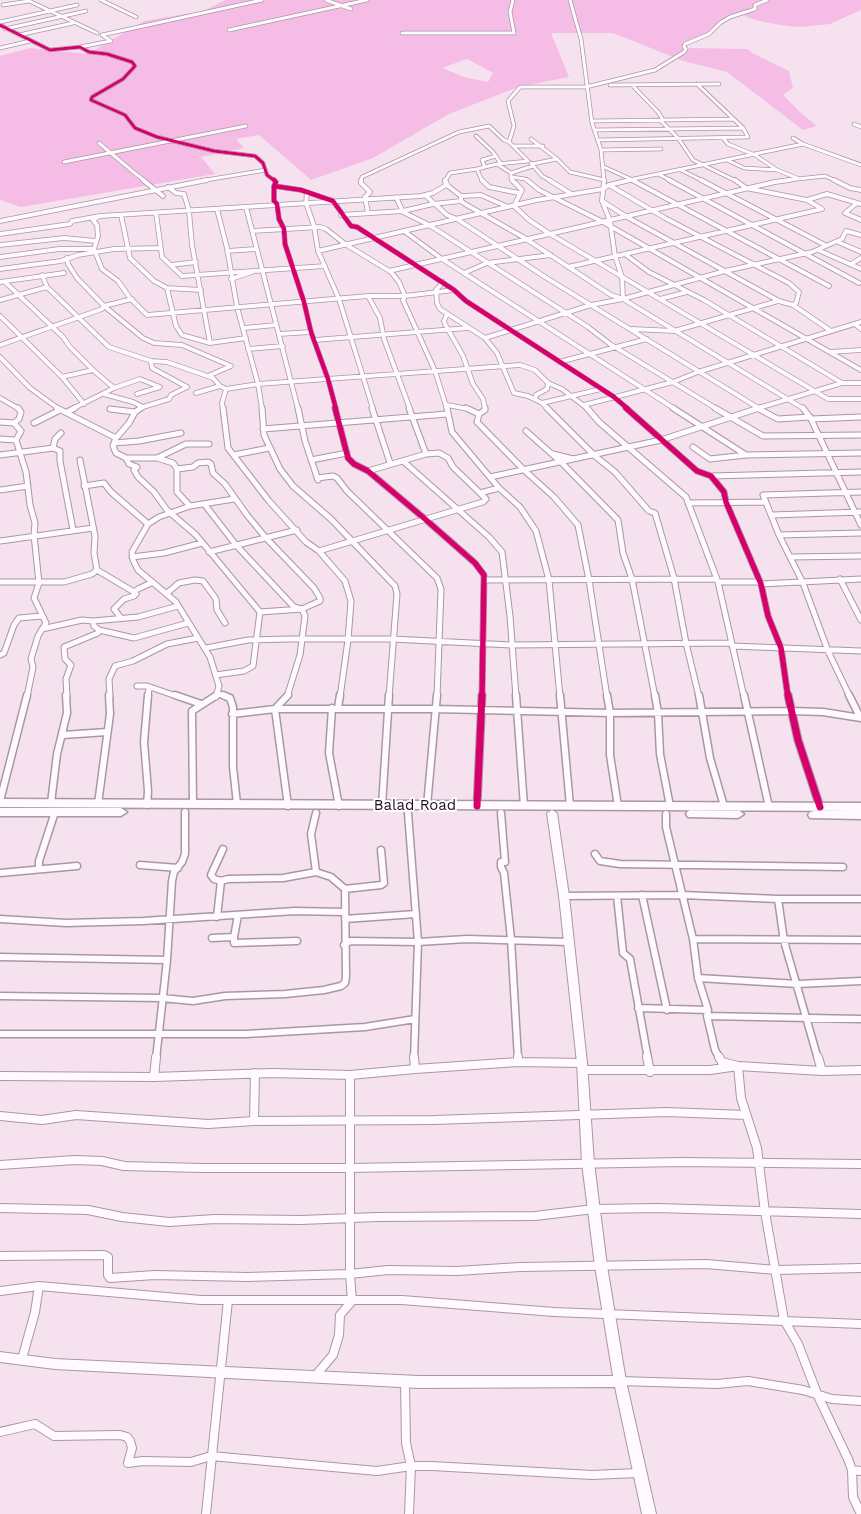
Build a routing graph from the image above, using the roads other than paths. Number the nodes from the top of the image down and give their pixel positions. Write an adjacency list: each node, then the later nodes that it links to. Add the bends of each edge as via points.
1 (101, 0): 15 (street)
2 (262, 0): 26 (street, via 111,32 102,35 111,41)
3 (326, 0): 10 (street)
4 (367, 0): 10 (street)
5 (512, 0): 21 (street, via 510,12 514,33)
6 (570, 0): 30 (street)
7 (767, 0): 30 (street, via 755,5 755,9 730,17 709,34 684,44 684,52 655,70)
8 (3, 5): 13 (street, via 27,1)
9 (77, 5): 13 (street)
10 (341, 6): 11 (street); 20 (street)
11 (351, 9)
12 (86, 11): 14 (street)
13 (48, 12): 14 (street); 17 (street)
14 (60, 17): 16 (street); 18 (street)
15 (136, 17)
16 (73, 22): 22 (street); 23 (street)
17 (0, 24): 18 (street)
18 (6, 29): 19 (street); 23 (street)
19 (0, 30)
20 (229, 30)
21 (402, 32)
22 (97, 33)
23 (19, 35): 24 (street)
24 (30, 41): 25 (street); 26 (street, via 50,50)
25 (0, 48)
26 (80, 48): 46 (street, via 134,64 123,79 91,100 124,115 140,131)
27 (697, 84): 28 (street); 29 (street); 31 (street)
28 (719, 84)
29 (632, 85): 30 (street); 33 (street, via 658,112)
30 (589, 86): 32 (street); 47 (street, via 520,87 508,101 514,126)
31 (734, 119): 33 (street); 37 (street)
32 (592, 121): 33 (street); 39 (street)
33 (661, 121): 38 (street)
34 (854, 124): 36 (street)
35 (246, 126): 46 (street)
36 (861, 127)
37 (743, 128): 38 (street); 42 (street, via 748,137)
38 (669, 129): 39 (street); 41 (street)
39 (594, 130): 45 (street)
40 (476, 136): 55 (street)
41 (678, 138): 42 (street); 45 (street); 63 (street, via 690,156)
42 (723, 138): 56 (street, via 728,144)
43 (793, 138): 49 (street)
44 (531, 139): 51 (street)
45 (598, 140): 53 (street)
46 (172, 141): 54 (street); 69 (street, via 214,151 251,154 263,163)
47 (509, 142): 50 (street); 93 (street, via 489,126 451,134 362,177 361,183 370,192 365,195)
48 (99, 143): 54 (street)
49 (803, 144): 56 (street); 64 (street)
50 (513, 146): 51 (street); 62 (street)
51 (543, 146): 57 (street)
52 (662, 148): 53 (street)
53 (601, 150): 66 (street)
54 (111, 153): 59 (street); 81 (street)
55 (496, 156): 61 (street); 65 (street, via 482,160)
56 (754, 156): 58 (street); 70 (street)
57 (557, 159): 62 (street); 74 (street, via 570,172)
58 (726, 160): 63 (street); 70 (street, via 744,168)
59 (64, 162)
60 (497, 164): 61 (street); 65 (street); 72 (street)
61 (502, 164): 62 (street)
62 (531, 164): 72 (street); 86 (street, via 542,176)
63 (703, 164): 68 (street); 82 (street)
64 (861, 165)
65 (485, 167): 67 (street)
66 (604, 167): 74 (street); 75 (street)
67 (478, 169): 76 (street, via 450,174); 85 (street, via 489,187)
68 (679, 169): 71 (street); 87 (street)
69 (266, 170): 78 (street, via 276,182); 79 (street)
70 (777, 170): 73 (street)
71 (658, 174): 75 (street); 94 (street)
72 (512, 175): 85 (street, via 511,179 522,190); 91 (street)
73 (799, 179): 82 (street); 83 (street, via 825,176)
74 (604, 180): 80 (street)
75 (632, 180): 77 (street); 102 (street)
76 (445, 181): 88 (street, via 446,185); 92 (street)
77 (609, 185): 80 (street); 108 (street)
78 (274, 186): 84 (street); 100 (street)
79 (168, 187): 81 (street); 109 (street, via 184,194)
80 (603, 189): 86 (street); 97 (street)
81 (155, 190): 89 (street); 120 (street)
82 (751, 190): 87 (street); 95 (street)
83 (861, 190)
84 (306, 192): 96 (street); 98 (street)
85 (519, 193): 103 (street)
86 (570, 193): 91 (street)
87 (727, 194): 94 (street); 118 (street)
88 (425, 195): 90 (street); 101 (street)
89 (163, 196)
90 (396, 197): 93 (street); 107 (street)
91 (555, 197): 103 (street); 122 (street)
92 (461, 198): 101 (street); 105 (street, via 481,195); 112 (street)
93 (366, 200): 96 (street); 111 (street)
94 (704, 200): 102 (street); 124 (street)
95 (807, 200): 99 (street, via 827,194); 118 (street, via 822,209)
96 (333, 201): 98 (street); 114 (street)
97 (602, 201): 116 (street); 121 (street)
98 (306, 203): 100 (street); 125 (street)
99 (859, 203): 119 (street, via 845,213)
100 (277, 204): 104 (street); 127 (street)
101 (434, 204): 107 (street); 117 (street)
102 (678, 205): 108 (street); 130 (street)
103 (514, 206): 105 (street); 132 (street)
104 (246, 207): 106 (street); 128 (street)
105 (508, 208): 112 (street)
106 (217, 209): 109 (street); 151 (street)
107 (402, 210): 111 (street); 123 (street)
108 (652, 210): 116 (street); 134 (street)
109 (190, 211): 110 (street); 165 (street)
110 (156, 213): 113 (street); 145 (street)
111 (368, 213): 114 (street)
112 (482, 214): 117 (street); 136 (street)
113 (121, 215): 115 (street); 144 (street)
114 (341, 215): 135 (street, via 352,226)
115 (100, 216): 131 (street, via 70,224); 137 (street, via 93,220 97,226)
116 (626, 217): 121 (street); 139 (street)
117 (457, 219): 123 (street); 143 (street)
118 (775, 219): 124 (street); 142 (street)
119 (861, 220)
120 (0, 221)
121 (610, 221): 122 (street); 126 (street)
122 (603, 222): 126 (street); 132 (street)
123 (429, 225): 129 (street); 153 (street)
124 (750, 225): 130 (street); 154 (street)
125 (314, 226): 127 (street); 140 (street, via 326,229); 148 (street)
126 (611, 227): 149 (street); 157 (street)
127 (284, 229): 128 (street); 173 (street)
128 (252, 231): 146 (street)
129 (404, 232): 135 (street); 162 (street)
130 (725, 232): 134 (street); 163 (street)
131 (0, 234)
132 (550, 234): 136 (street); 164 (street)
133 (861, 235): 138 (street, via 848,231)
134 (702, 237): 139 (street); 171 (street)
135 (373, 238): 140 (street); 170 (street)
136 (528, 240): 143 (street); 155 (street)
137 (96, 241): 141 (street, via 64,238); 147 (street)
138 (838, 242): 142 (street); 152 (street)
139 (677, 243): 149 (street); 179 (street)
140 (344, 244): 148 (street); 178 (street)
141 (0, 245)
142 (825, 245): 150 (street)
143 (496, 246): 153 (street); 160 (street)
144 (128, 248): 145 (street); 147 (street); 194 (street, via 132,262)
145 (160, 248): 167 (street, via 162,257)
146 (256, 248): 151 (street); 176 (street)
147 (95, 250): 158 (street, via 59,249); 159 (street); 203 (street, via 102,269 118,281)
148 (318, 250): 169 (street)
149 (650, 250): 156 (street); 186 (street)
150 (818, 250): 154 (street); 168 (street)
151 (227, 251): 180 (street)
152 (861, 251)
153 (472, 253): 162 (street); 166 (street)
154 (803, 253): 163 (street); 190 (street)
155 (551, 255): 160 (street); 172 (street)
156 (626, 255): 157 (street); 191 (street, via 649,272)
157 (615, 256): 164 (street); 185 (street)
158 (0, 257)
159 (67, 258): 174 (street); 212 (street, via 77,278)
160 (516, 258): 166 (street); 213 (street)
161 (861, 258): 168 (street)
162 (442, 259): 170 (street); 181 (street)
163 (778, 260): 171 (street); 192 (street)
164 (596, 261): 172 (street); 185 (street)
165 (196, 262): 167 (street); 183 (street)
166 (487, 263): 181 (street); 218 (street)
167 (171, 264): 183 (street, via 182,276)
168 (851, 264): 175 (street)
169 (325, 266): 173 (street); 204 (street)
170 (417, 266): 178 (street); 189 (street)
171 (754, 266): 179 (street); 211 (street, via 789,283 799,292)
172 (568, 267): 207 (street)
173 (292, 268): 176 (street); 209 (street)
174 (0, 269)
175 (861, 269)
176 (262, 270): 177 (street); 210 (street)
177 (254, 271): 180 (street); 187 (street)
178 (389, 271): 202 (street, via 396,276)
179 (725, 271): 186 (street); 208 (street)
180 (229, 272): 183 (street); 187 (street)
181 (464, 273): 223 (street)
182 (64, 274): 184 (street)
183 (199, 274): 195 (street)
184 (42, 275): 188 (street); 193 (street)
185 (622, 277): 197 (street); 207 (street)
186 (698, 278): 191 (street); 215 (street)
187 (231, 279): 214 (street)
188 (2, 282): 200 (street)
189 (443, 282): 196 (street); 199 (street, via 437,287)
190 (859, 283)
191 (674, 284): 197 (street); 198 (street)
192 (830, 286)
193 (47, 287): 200 (street); 222 (street)
194 (167, 288): 195 (street); 217 (street)
195 (201, 290): 216 (street)
196 (454, 290): 199 (street); 234 (street)
197 (648, 292): 205 (street); 207 (street)
198 (687, 292): 205 (street); 220 (street)
199 (437, 293): 202 (street); 219 (street, via 437,303)
200 (18, 294): 206 (street); 228 (street)
201 (368, 296): 202 (street); 204 (street); 240 (street, via 380,318)
202 (405, 296): 235 (street, via 403,300)
203 (132, 299): 212 (street); 217 (street, via 147,314)
204 (339, 299): 209 (street); 242 (street)
205 (660, 299): 224 (street)
206 (0, 300)
207 (623, 300): 213 (street); 236 (street)
208 (778, 301): 211 (street); 215 (street)
209 (304, 302): 210 (street); 238 (street)
210 (272, 305): 214 (street); 227 (street)
211 (793, 305): 237 (street)
212 (104, 306): 222 (street); 269 (street, via 154,344 182,345 230,366)
213 (592, 306): 218 (street); 231 (street)
214 (237, 307): 216 (street); 229 (street)
215 (751, 307): 220 (street); 246 (street)
216 (204, 310): 217 (street); 248 (street)
217 (172, 312): 248 (street, via 182,335)
218 (565, 313): 223 (street); 251 (street)
219 (447, 314): 230 (street); 233 (street, via 444,320)
220 (727, 315): 224 (street); 252 (street)
221 (0, 316): 241 (street)
222 (77, 316): 228 (street); 259 (street, via 109,347)
223 (538, 321): 234 (street); 256 (street)
224 (700, 322): 236 (street); 257 (street)
225 (861, 322): 226 (street)
226 (855, 324): 232 (street); 237 (street)
227 (276, 325): 229 (street); 239 (street)
228 (52, 326): 241 (street); 264 (street)
229 (244, 328): 243 (street)
230 (468, 328): 233 (street); 244 (street)
231 (630, 329): 236 (street); 245 (street)
232 (861, 329)
233 (450, 330): 235 (street); 263 (street)
234 (510, 330): 244 (street); 260 (street)
235 (416, 331): 240 (street); 266 (street)
236 (674, 331): 261 (street)
237 (831, 331): 246 (street)
238 (311, 332): 239 (street); 247 (street)
239 (279, 334): 250 (street)
240 (383, 334): 242 (street); 268 (street)
241 (22, 336): 249 (street); 271 (street)
242 (349, 337): 247 (street); 270 (street)
243 (246, 338): 248 (street); 253 (street)
244 (486, 338): 262 (street)
245 (647, 338): 251 (street); 267 (street)
246 (809, 339): 252 (street); 255 (street)
247 (314, 340): 272 (street)
248 (210, 343)
249 (0, 345)
250 (283, 346): 253 (street); 273 (street)
251 (615, 346): 256 (street); 274 (street)
252 (783, 347): 257 (street); 276 (street)
253 (248, 349): 278 (street)
254 (861, 350): 255 (street)
255 (830, 352): 265 (street)
256 (588, 354): 260 (street); 283 (street)
257 (756, 356): 261 (street); 284 (street)
258 (0, 357): 301 (street, via 30,388)
259 (150, 361): 269 (street, via 167,362); 298 (street, via 152,368 187,387 169,399)
260 (559, 362): 282 (street)
261 (727, 364): 267 (street); 292 (street)
262 (504, 366): 263 (street); 275 (street, via 524,365 535,370); 290 (street, via 514,393)
263 (468, 368): 266 (street); 305 (street, via 483,399 485,410)
264 (93, 370): 271 (street); 280 (street)
265 (861, 370)
266 (435, 371): 268 (street); 296 (street)
267 (698, 372): 274 (street); 299 (street)
268 (397, 375): 270 (street); 306 (street)
269 (208, 376): 279 (street)
270 (362, 377): 272 (street); 310 (street)
271 (62, 378): 295 (street)
272 (328, 379): 273 (street); 314 (street)
273 (292, 382): 278 (street); 315 (street)
274 (673, 382): 283 (street); 308 (street)
275 (548, 383): 288 (street); 290 (street, via 547,389)
276 (842, 383): 277 (street); 284 (street)
277 (861, 383)
278 (258, 384): 281 (street); 317 (street)
279 (220, 386): 281 (street); 285 (street)
280 (114, 388): 286 (street); 287 (street, via 140,380 160,387)
281 (226, 388): 336 (street, via 222,403 225,432 227,444)
282 (601, 390): 288 (street); 289 (street)
283 (644, 390): 289 (street); 316 (street)
284 (814, 390): 291 (street, via 832,400); 292 (street)
285 (196, 393)
286 (104, 394): 295 (street); 298 (street)
287 (137, 394)
288 (572, 397): 294 (street); 297 (street)
289 (614, 397): 297 (street); 326 (street)
290 (535, 399): 294 (street)
291 (861, 399)
292 (787, 400): 299 (street); 309 (street, via 804,409)
293 (1, 402): 312 (street, via 19,408 20,414)
294 (542, 403): 341 (street)
295 (84, 404): 302 (street)
296 (447, 405): 304 (street); 305 (street)
297 (584, 406): 330 (street)
298 (143, 408): 303 (street)
299 (757, 408): 308 (street); 309 (street, via 778,419)
300 (110, 409): 303 (street)
301 (60, 410): 302 (street); 313 (street)
302 (67, 412): 325 (street)
303 (135, 412): 325 (street)
304 (447, 414): 306 (street); 356 (street, via 452,432)
305 (479, 414): 351 (street, via 477,422)
306 (412, 417): 310 (street); 337 (street)
307 (861, 417): 309 (street)
308 (730, 418): 316 (street); 322 (street, via 763,436)
309 (810, 418): 322 (street)
310 (376, 420): 314 (street); 348 (street)
311 (0, 422): 312 (street)
312 (14, 423): 324 (street, via 21,431)
313 (34, 423)
314 (338, 423): 315 (street); 333 (street)
315 (301, 426): 317 (street); 345 (street)
316 (701, 427): 326 (street); 340 (street)
317 (263, 429): 329 (street)
318 (526, 431): 334 (street)
319 (61, 433): 328 (street)
320 (181, 433): 325 (street, via 139,441)
321 (861, 435): 322 (street)
322 (818, 436): 338 (street)
323 (0, 439): 324 (street)
324 (16, 440): 332 (street)
325 (115, 440): 342 (street, via 116,453)
326 (661, 440): 330 (street); 355 (street, via 697,471)
327 (209, 444): 343 (street, via 186,444)
328 (53, 448): 332 (street); 378 (street, via 60,451)
329 (269, 448): 336 (street); 386 (street, via 293,486)
330 (629, 448): 341 (street); 367 (street, via 686,497)
331 (693, 448): 340 (street, via 710,459)
332 (21, 452): 339 (street); 357 (street)
333 (347, 453): 345 (street); 352 (street, via 354,464)
334 (551, 453): 346 (street); 349 (street)
335 (861, 453): 338 (street)
336 (234, 454): 379 (street, via 252,481)
337 (426, 454): 347 (street); 363 (street, via 439,453 448,458)
338 (827, 454): 340 (street); 353 (street)
339 (0, 455)
340 (746, 455)
341 (595, 456): 346 (street); 396 (street, via 649,511 655,513)
342 (126, 458): 343 (street); 372 (street, via 136,467 134,470 138,477)
343 (157, 458): 350 (street, via 173,463)
344 (80, 460): 358 (street)
345 (311, 460): 380 (street, via 318,480 337,478)
346 (574, 460): 349 (street)
347 (403, 461): 348 (street); 370 (street)
348 (390, 463): 352 (street)
349 (562, 463): 351 (street); 398 (street, via 618,520 623,553)
350 (176, 469): 364 (street, via 208,462); 369 (street, via 177,492)
351 (524, 470): 356 (street); 404 (street, via 575,520)
352 (368, 471): 374 (street)
353 (836, 472): 354 (street); 355 (street); 361 (street)
354 (861, 472)
355 (711, 476): 365 (street, via 724,492)
356 (490, 477): 359 (street)
357 (28, 486): 360 (street); 382 (street)
358 (84, 486): 375 (street, via 104,483); 377 (street)
359 (499, 488): 363 (street); 403 (street, via 520,507 534,528)
360 (0, 490)
361 (846, 492): 362 (street); 366 (street, via 765,493); 371 (street)
362 (861, 492)
363 (480, 493): 370 (street, via 486,501)
364 (234, 499): 368 (street); 384 (street)
365 (726, 502): 366 (street); 367 (street); 409 (street)
366 (766, 502): 373 (street)
367 (688, 503): 406 (street)
368 (205, 505): 369 (street); 388 (street)
369 (190, 506): 372 (street)
370 (458, 509): 374 (street); 397 (street, via 499,546)
371 (858, 512): 373 (street); 376 (street)
372 (171, 513): 375 (street); 387 (street)
373 (772, 515): 383 (street)
374 (425, 519): 380 (street); 402 (street, via 475,563)
375 (148, 524): 392 (street, via 134,547)
376 (861, 525)
377 (93, 528): 378 (street); 394 (street)
378 (73, 530): 382 (street)
379 (297, 530): 384 (street); 389 (street)
380 (387, 531): 386 (street); 429 (street, via 437,578 441,589)
381 (861, 534): 383 (street)
382 (34, 535): 385 (street); 408 (street)
383 (779, 535): 393 (street)
384 (266, 538): 388 (street); 414 (street, via 318,593 320,601)
385 (0, 540)
386 (352, 541): 389 (street); 426 (street, via 395,586)
387 (202, 543): 390 (street); 392 (street)
388 (236, 545): 390 (street); 414 (street, via 294,607)
389 (318, 551): 428 (street, via 336,569 348,589 351,601)
390 (209, 552): 415 (street)
391 (861, 556): 393 (street)
392 (132, 557): 405 (street, via 138,570)
393 (790, 557): 410 (street)
394 (97, 570): 408 (street, via 64,582); 411 (street)
395 (190, 573): 401 (street)
396 (674, 578): 398 (street); 406 (street); 433 (street)
397 (507, 579): 402 (street); 403 (street); 435 (street)
398 (632, 579): 404 (street); 432 (street)
399 (840, 579): 400 (street); 410 (street); 418 (street)
400 (861, 579)
401 (197, 580): 412 (street, via 177,584); 420 (street, via 211,589)
402 (484, 580): 434 (street)
403 (549, 580): 404 (street); 430 (street)
404 (589, 580): 431 (street)
405 (150, 581): 411 (street); 412 (street)
406 (717, 581): 409 (street); 436 (street)
407 (0, 582): 408 (street)
408 (39, 583): 416 (street, via 34,598)
409 (761, 583): 410 (street); 438 (street, via 768,616)
410 (803, 583): 439 (street)
411 (134, 592): 417 (street, via 136,594 124,599 114,609)
412 (167, 593): 413 (street)
413 (178, 606): 417 (street, via 138,617); 421 (street)
414 (302, 610): 415 (street); 425 (street, via 305,616)
415 (260, 612): 427 (street)
416 (42, 616): 422 (street, via 46,623); 441 (street, via 19,618 4,653)
417 (121, 618): 419 (street)
418 (861, 620)
419 (93, 621): 422 (street, via 82,620); 423 (street)
420 (225, 623)
421 (188, 624): 423 (street, via 134,638); 424 (street)
422 (42, 629): 463 (street, via 31,659 33,667 25,708)
423 (99, 630): 462 (street, via 64,647 71,665 66,679 67,713)
424 (198, 638): 437 (street); 461 (street, via 167,644 115,666 109,679)
425 (301, 639): 427 (street); 428 (street); 448 (street, via 293,682 287,697)
426 (392, 639): 428 (street); 429 (street); 450 (street)
427 (256, 640): 437 (street); 442 (street, via 251,669)
428 (348, 640): 447 (street)
429 (438, 640): 434 (street); 449 (street)
430 (556, 643): 431 (street); 435 (street); 455 (street)
431 (599, 643): 432 (street); 456 (street)
432 (644, 643): 433 (street); 457 (street)
433 (686, 643): 436 (street); 458 (street)
434 (482, 644): 435 (street); 451 (street)
435 (511, 644): 453 (street)
436 (732, 644): 438 (street); 454 (street)
437 (206, 648): 442 (street)
438 (780, 648): 439 (street); 452 (street)
439 (828, 651): 440 (street); 460 (street)
440 (861, 651)
441 (0, 655)
442 (216, 675): 445 (street)
443 (137, 686): 444 (street)
444 (149, 688): 446 (street); 466 (street, via 144,742)
445 (217, 693): 446 (street, via 215,698); 459 (street, via 230,698)
446 (201, 704): 480 (street, via 192,711 190,740 193,760)
447 (335, 708): 448 (street); 450 (street); 468 (street, via 329,753)
448 (275, 709): 459 (street); 467 (street)
449 (436, 709): 450 (street); 451 (street); 470 (street)
450 (389, 710): 469 (street)
451 (482, 710): 453 (street); 471 (street)
452 (790, 711): 454 (street); 460 (street); 478 (street)
453 (518, 712): 455 (street); 472 (street)
454 (748, 712): 458 (street); 477 (street)
455 (562, 713): 456 (street); 473 (street)
456 (610, 713): 457 (street); 474 (street, via 610,755)
457 (658, 713): 458 (street); 481 (street)
458 (703, 713): 475 (street, via 710,758)
459 (232, 714): 465 (street)
460 (861, 718)
461 (107, 732): 462 (street); 464 (street)
462 (63, 735): 476 (street, via 57,754)
463 (0, 802): 476 (highway, Balad Road)
464 (98, 804): 466 (highway, Balad Road); 476 (highway, Balad Road)
465 (237, 804): 467 (highway, Balad Road); 480 (highway, Balad Road)
466 (147, 805): 480 (highway, Balad Road)
467 (288, 806): 468 (highway, Balad Road)
468 (340, 806): 469 (highway, Balad Road)
469 (382, 806): 470 (highway, Balad Road)
470 (427, 806): 471 (highway, Balad Road)
471 (477, 806): 472 (highway, Balad Road)
472 (524, 806): 473 (highway, Balad Road)
473 (570, 806): 474 (highway, Balad Road)
474 (618, 806): 481 (highway, Balad Road)
475 (724, 806): 477 (highway, Balad Road); 481 (highway, Balad Road)
476 (53, 807): 480 (highway, Balad Road); 482 (highway, Balad Road); 496 (street)
477 (769, 807): 478 (highway, Balad Road)
478 (820, 807): 479 (highway, Balad Road)
479 (861, 807)
480 (189, 808): 483 (highway, Balad Road); 495 (street, via 185,854)
481 (668, 810): 486 (highway, Balad Road); 487 (highway, Balad Road); 491 (street, via 666,827)
482 (0, 812)
483 (316, 813): 484 (highway, Balad Road); 497 (street, via 311,834)
484 (408, 813): 485 (highway, Balad Road); 508 (street)
485 (501, 813): 486 (highway, Balad Road); 516 (street, via 505,862 501,862 501,867)
486 (552, 814): 503 (street)
487 (861, 815)
488 (223, 849): 499 (street, via 211,875)
489 (381, 850): 500 (street, via 384,883)
490 (595, 854): 491 (street, via 600,861 620,864)
491 (675, 864): 494 (street); 502 (street)
492 (140, 865): 495 (street)
493 (77, 866): 496 (street)
494 (843, 867)
495 (178, 868): 513 (street, via 172,881)
496 (39, 869): 498 (street)
497 (316, 872): 499 (street, via 283,878); 500 (street, via 331,876)
498 (0, 873)
499 (221, 881): 510 (street)
500 (345, 889): 507 (street)
501 (642, 895): 502 (street); 504 (street); 532 (street)
502 (682, 895): 505 (street); 517 (street)
503 (564, 896): 504 (street); 522 (street)
504 (617, 896): 531 (street, via 623,953 630,959)
505 (778, 899): 506 (street); 520 (street)
506 (861, 899)
507 (344, 912): 509 (street); 512 (street)
508 (416, 914): 512 (street); 521 (street)
509 (238, 915): 510 (street); 514 (street)
510 (217, 917): 513 (street)
511 (0, 919): 513 (street, via 66,923)
512 (345, 919): 523 (street)
513 (169, 920): 525 (street)
514 (234, 936): 515 (street); 519 (street, via 234,943)
515 (212, 938)
516 (511, 938): 521 (street); 522 (street); 539 (street)
517 (693, 940): 520 (street); 526 (street)
518 (861, 940): 520 (street)
519 (297, 941)
520 (784, 941): 528 (street)
521 (418, 942): 523 (street, via 350,941); 534 (street)
522 (568, 942): 540 (street)
523 (344, 945): 530 (street, via 346,976 341,986 193,1001)
524 (0, 957): 525 (street)
525 (167, 960): 530 (street)
526 (698, 978): 528 (street); 533 (street)
527 (861, 981): 528 (street)
528 (798, 984): 535 (street)
529 (0, 996): 530 (street)
530 (162, 998): 538 (street)
531 (638, 1008): 532 (street); 545 (street)
532 (666, 1010): 533 (street)
533 (707, 1013): 535 (street); 541 (street, via 714,1050 722,1062)
534 (415, 1018): 538 (street, via 365,1027); 542 (street)
535 (808, 1020): 536 (street); 544 (street)
536 (861, 1020)
537 (0, 1034): 538 (street)
538 (158, 1035): 549 (street)
539 (518, 1062): 540 (street); 542 (street)
540 (582, 1066): 545 (street); 552 (street)
541 (738, 1066): 544 (street); 545 (street); 550 (street)
542 (415, 1069): 547 (street)
543 (861, 1070): 544 (street)
544 (822, 1071)
545 (650, 1072)
546 (255, 1074): 547 (street); 549 (street); 554 (street)
547 (350, 1075): 553 (street)
548 (0, 1076): 549 (street)
549 (154, 1077)
550 (746, 1115): 552 (street, via 666,1112); 556 (street, via 757,1148)
551 (0, 1116): 554 (street, via 42,1120 76,1115 208,1124)
552 (585, 1116): 553 (street); 555 (street)
553 (350, 1120): 554 (street); 559 (street)
554 (254, 1121)
555 (588, 1163): 556 (street); 559 (street); 561 (street)
556 (758, 1163): 558 (street); 562 (street)
557 (0, 1164): 559 (street, via 75,1160 152,1168)
558 (861, 1164)
559 (350, 1168): 564 (street)
560 (0, 1208): 564 (street, via 88,1210 169,1222)
561 (594, 1209): 562 (street); 564 (street, via 535,1216); 566 (street)
562 (765, 1212): 563 (street); 568 (street)
563 (861, 1214)
564 (350, 1218): 569 (street)
565 (0, 1256): 569 (street, via 104,1255 108,1256 110,1278)
566 (602, 1266): 568 (street, via 706,1264); 569 (street, via 457,1272 388,1270); 574 (street)
567 (861, 1268): 568 (street)
568 (776, 1270): 575 (street)
569 (350, 1274): 573 (street)
570 (39, 1286): 571 (street); 572 (street); 578 (street)
571 (0, 1291)
572 (228, 1300): 573 (street); 579 (street)
573 (352, 1302): 574 (street, via 402,1300); 580 (street, via 340,1315 333,1355)
574 (609, 1314): 575 (street); 581 (street)
575 (784, 1320): 576 (street); 583 (street, via 798,1344)
576 (861, 1324)
577 (0, 1357): 578 (street)
578 (22, 1359): 579 (street, via 54,1364)
579 (220, 1373): 580 (street); 586 (street)
580 (315, 1376): 582 (street)
581 (620, 1380): 582 (street); 583 (street, via 718,1384 748,1381 803,1390); 589 (street)
582 (405, 1382): 587 (street, via 406,1443)
583 (818, 1396): 584 (street); 588 (street)
584 (861, 1401)
585 (0, 1432): 586 (street, via 34,1424 54,1436 120,1435 130,1441 132,1448 128,1463 191,1462)
586 (211, 1456): 587 (street, via 376,1472); 590 (street)
587 (411, 1466): 589 (street); 591 (street)
588 (856, 1471): 593 (street, via 853,1497)
589 (638, 1473): 592 (street)
590 (206, 1514)
591 (409, 1514)
592 (649, 1514)
593 (861, 1514)

